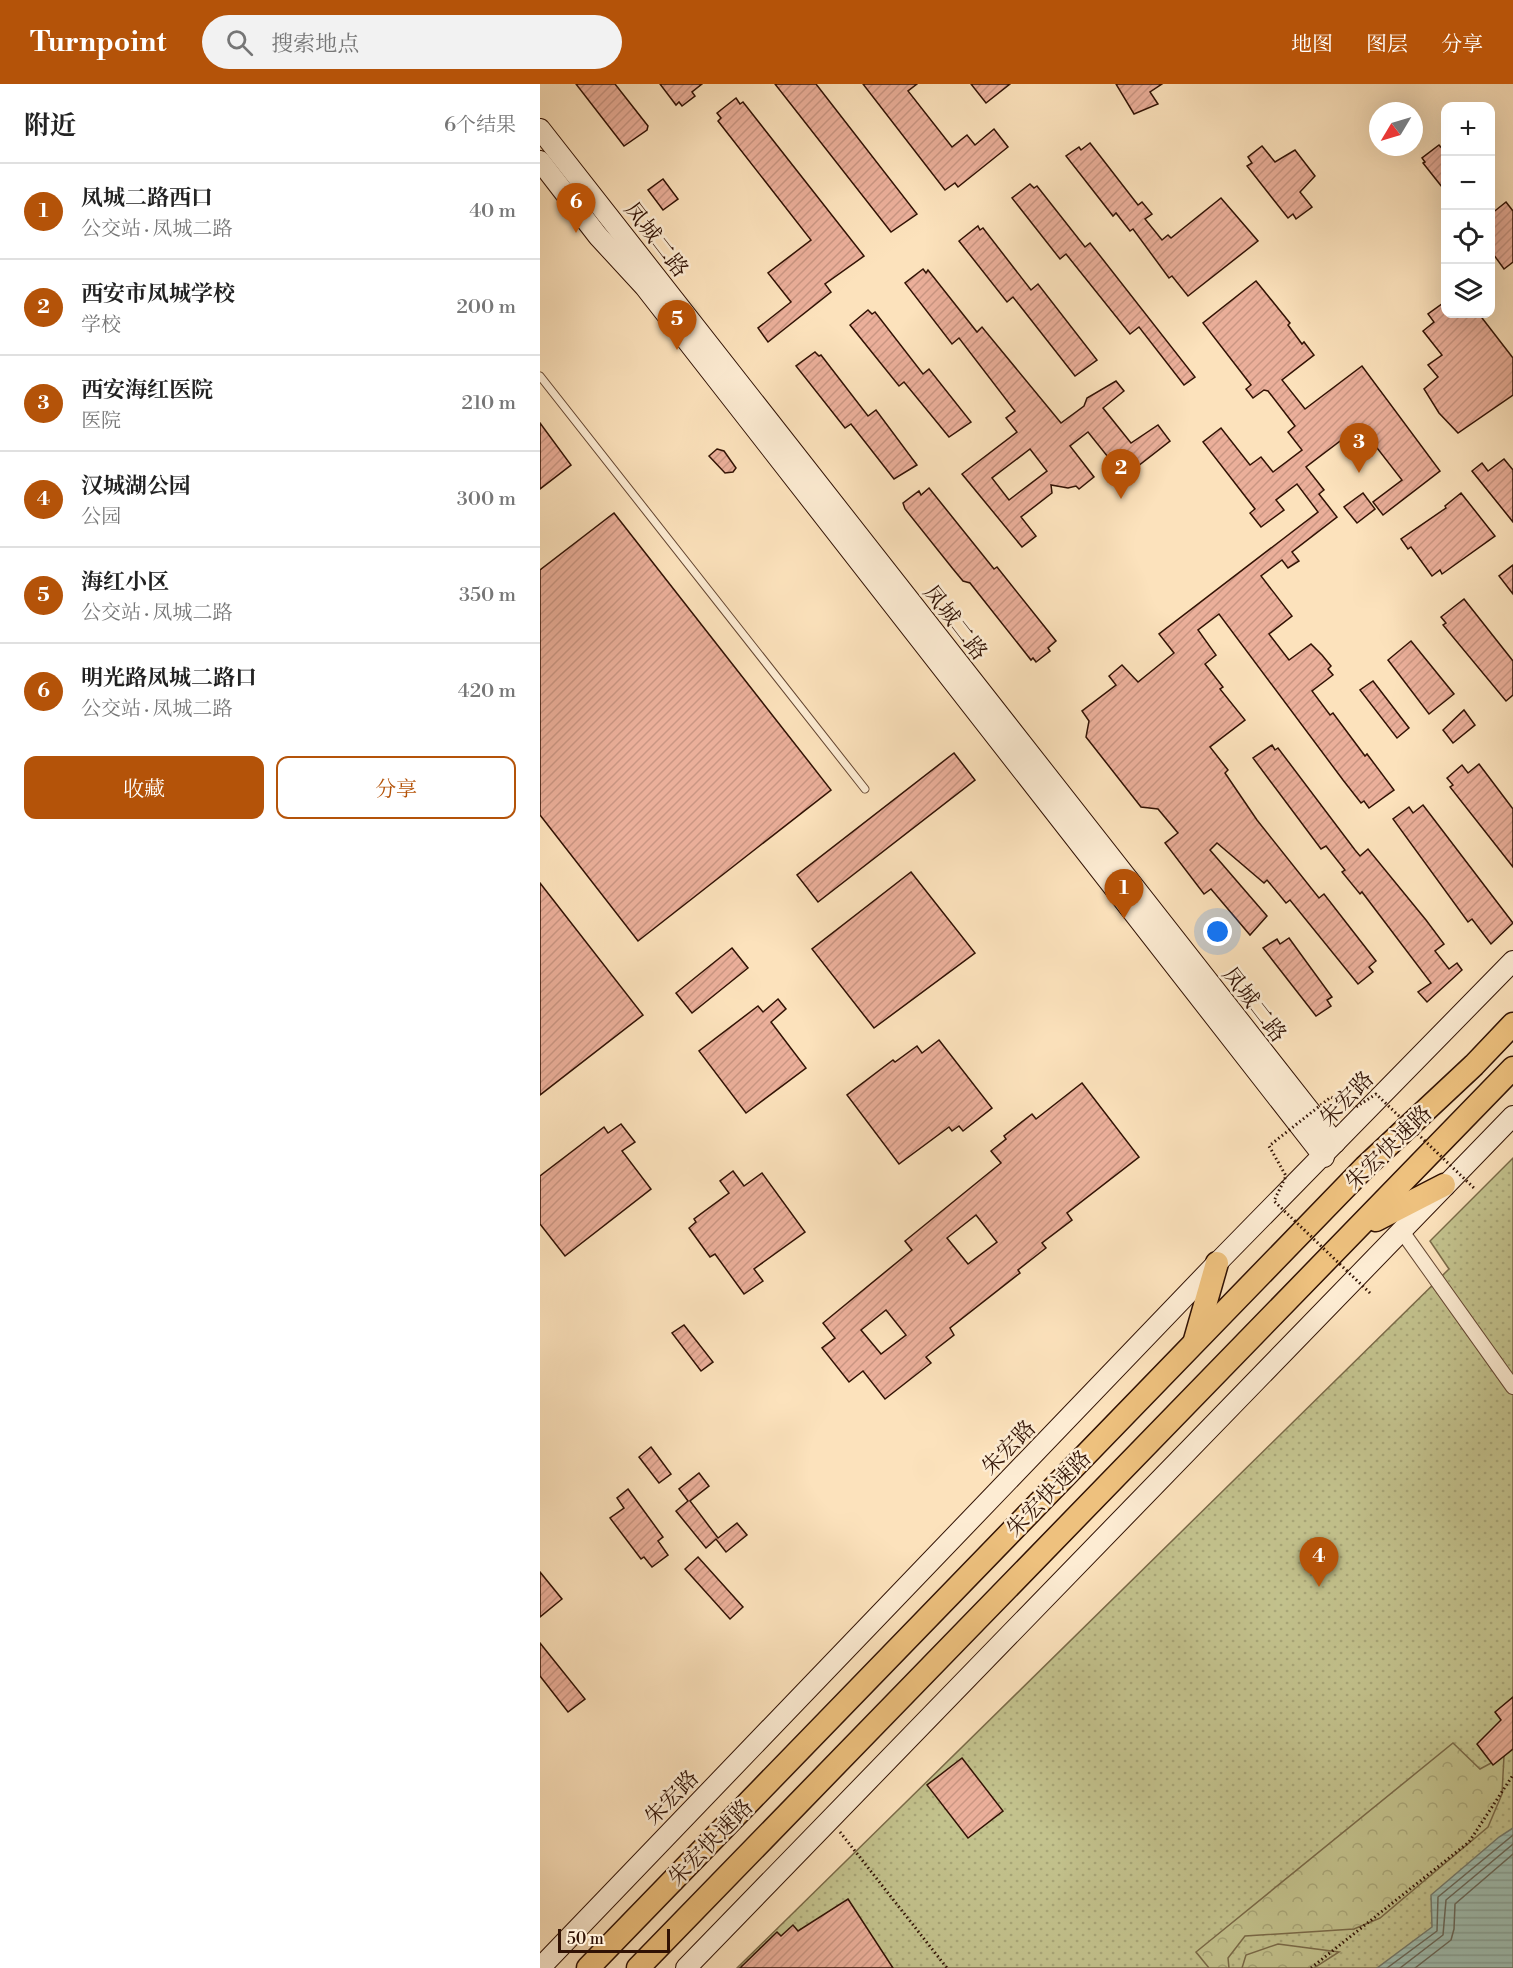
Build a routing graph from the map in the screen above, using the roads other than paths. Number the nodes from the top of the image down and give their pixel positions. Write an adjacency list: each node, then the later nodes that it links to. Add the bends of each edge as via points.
1 (540, 129): 9 (main road, 凤城二路)
2 (540, 161): 9 (main road, 凤城二路, via 598,236 645,287)
3 (540, 376): 4 (lane)
4 (865, 789)
5 (1513, 961): 9 (main road, 朱宏路)
6 (1513, 1024): 14 (highway, 朱宏快速路, via 1365,1167)
7 (1513, 1068): 11 (highway, 朱宏快速路)
8 (1513, 1116): 10 (main road)
9 (1329, 1150): 13 (main road, 朱宏路)
10 (1444, 1185): 11 (highway); 12 (main road)
11 (1359, 1228): 18 (highway, 朱宏快速路)
12 (1401, 1230): 15 (street); 19 (main road)
13 (1217, 1263): 14 (highway); 16 (main road, 朱宏路)
14 (1194, 1342): 17 (highway, 朱宏快速路)
15 (1513, 1387)
16 (540, 1968)
17 (588, 1968)
18 (638, 1968)
19 (686, 1968)

